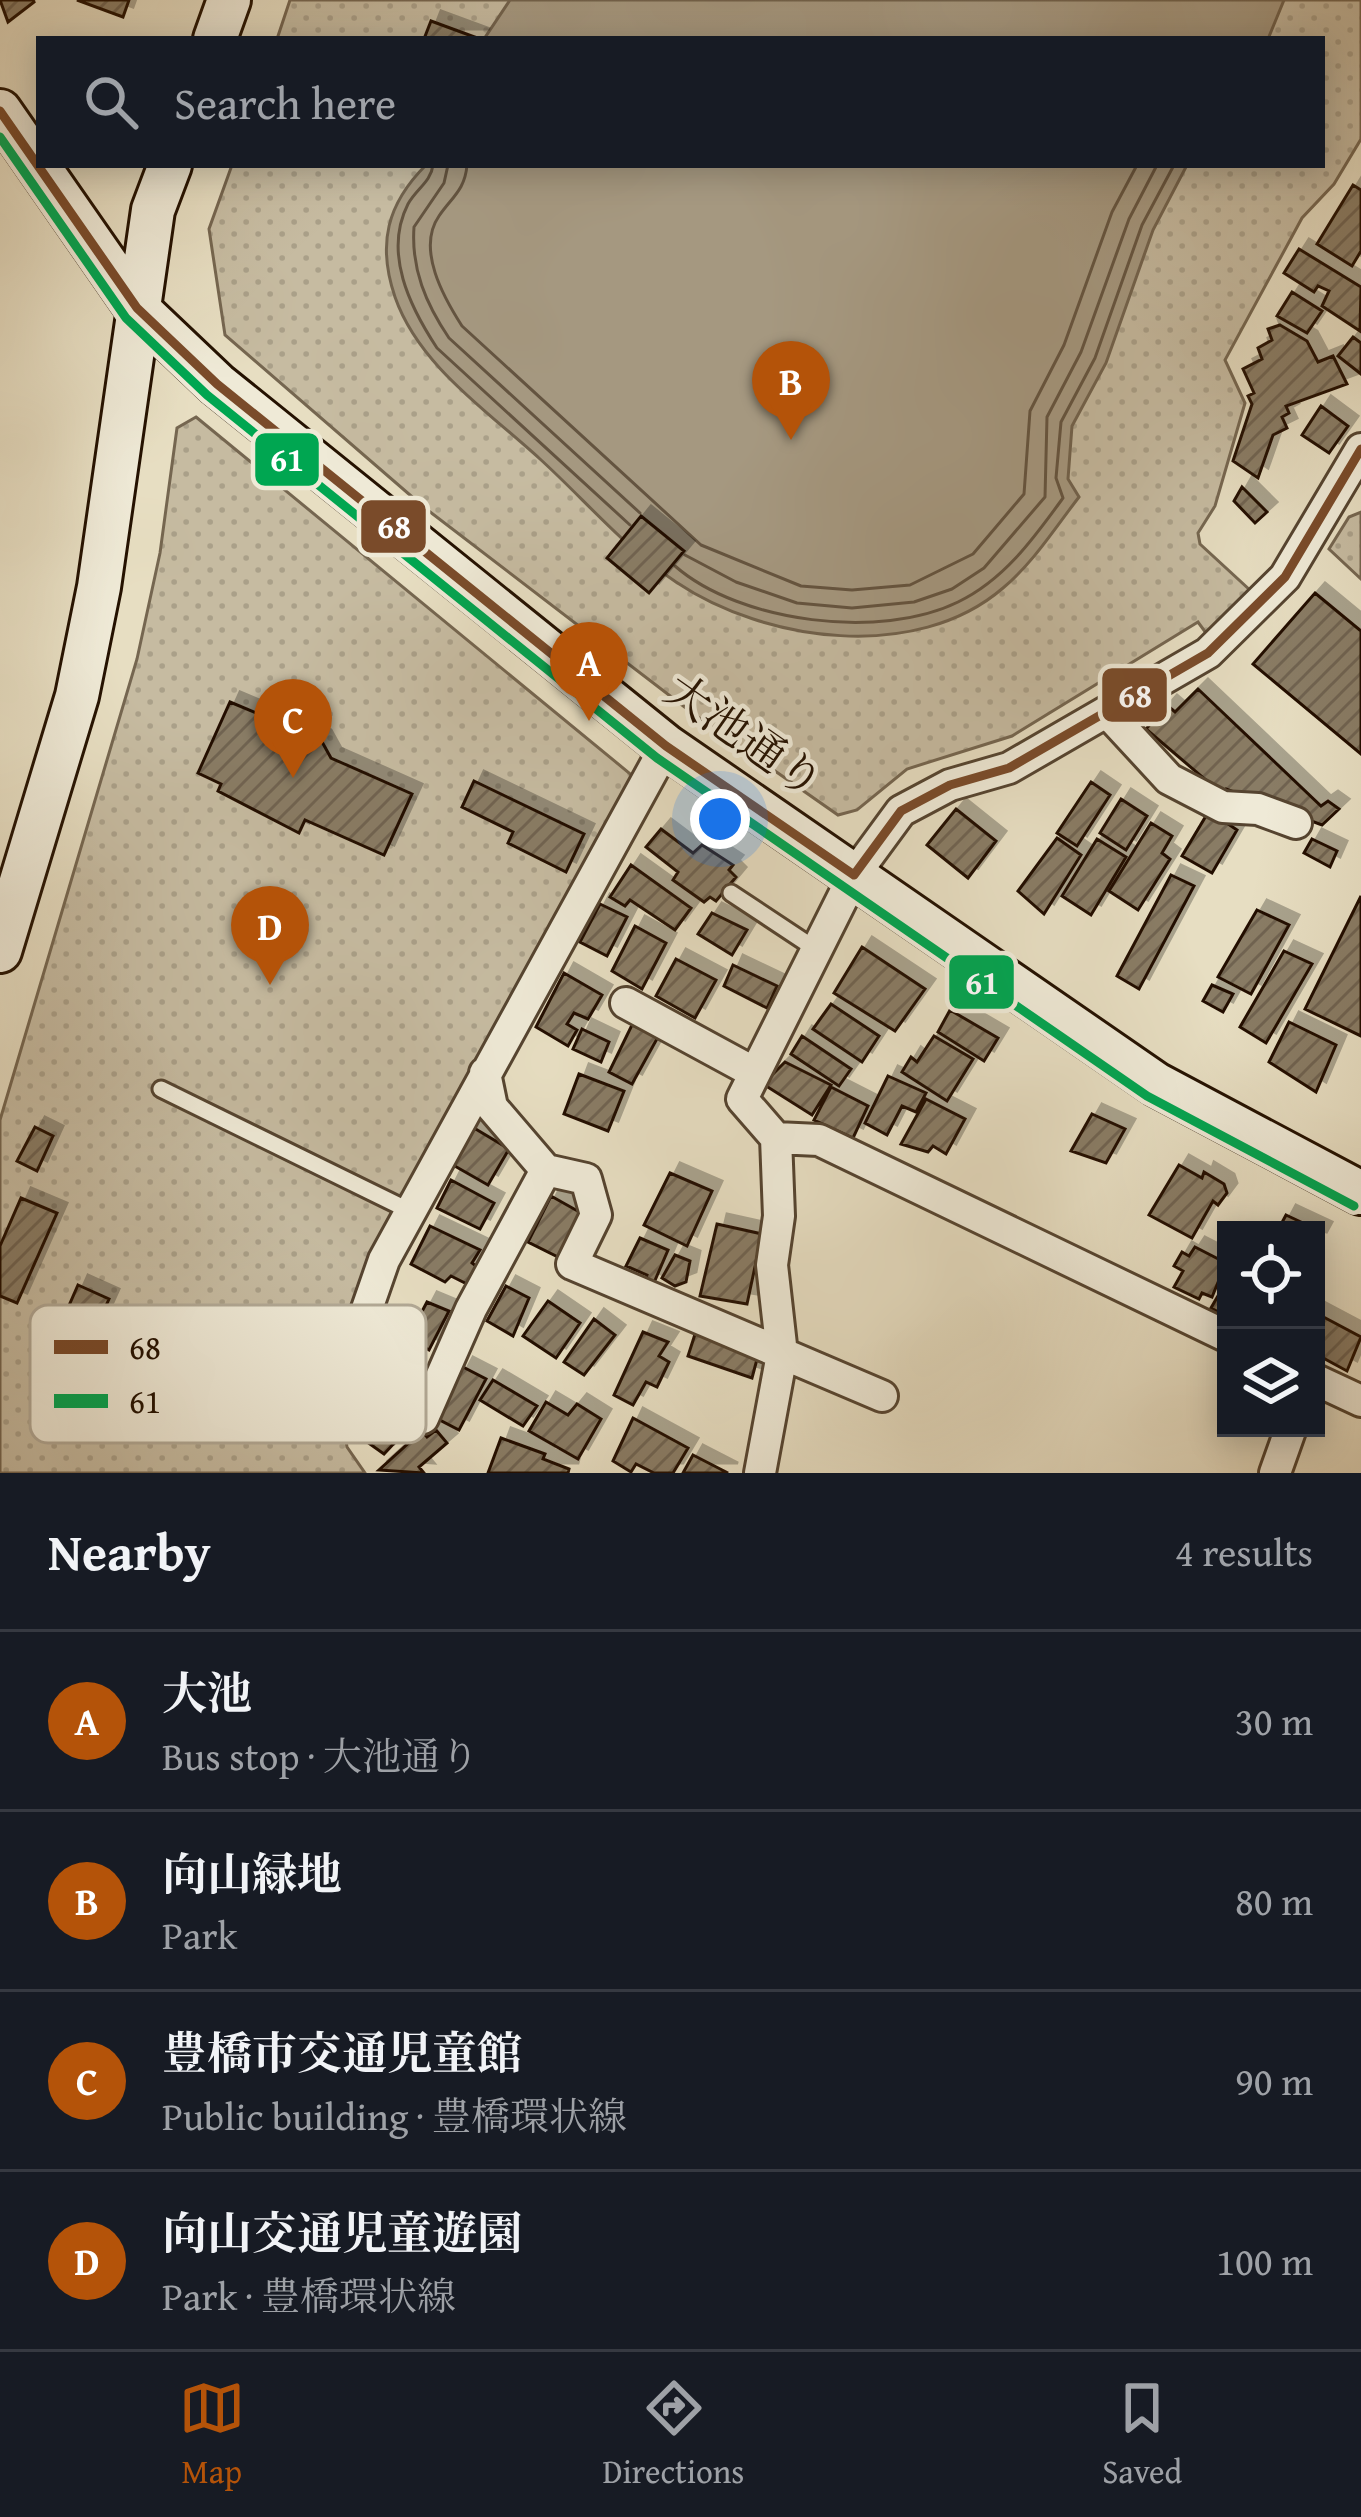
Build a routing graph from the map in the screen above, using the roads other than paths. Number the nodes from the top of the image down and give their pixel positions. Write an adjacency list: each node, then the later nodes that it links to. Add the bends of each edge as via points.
1 (229, 0): 2 (street)
2 (216, 36)
3 (0, 111): 4 (street, 大池通り)
4 (36, 163)
5 (40, 168): 7 (street, 大池通り)
6 (169, 168): 7 (street, via 153,210)
7 (137, 308): 11 (street, 大池通り, via 217,384); 13 (street, via 77,696)
8 (1361, 449): 9 (street)
9 (1351, 486): 10 (street, via 1255,610 1208,653)
10 (1109, 714): 12 (street, via 1169,779 1223,807 1258,808); 14 (street, via 1009,768 950,785 901,811)
11 (666, 746): 14 (street, 大池通り); 19 (street)
12 (1296, 823)
13 (12, 872): 17 (street)
14 (854, 874): 16 (street); 24 (street, 大池通り, via 1156,1084)
15 (731, 893): 16 (lane)
16 (817, 950): 20 (street)
17 (0, 951)
18 (626, 1003): 20 (street)
19 (485, 1073): 23 (street, via 492,1106); 25 (street)
20 (755, 1073): 22 (street, via 742,1099)
21 (161, 1089): 25 (lane)
22 (776, 1138): 27 (street, via 819,1140); 28 (street, via 772,1265)
23 (546, 1170): 28 (street, via 586,1179 596,1215 572,1264); 32 (street)
24 (1361, 1193)
25 (410, 1211): 26 (street)
26 (368, 1305)
27 (1217, 1332)
28 (782, 1354): 30 (street); 34 (street)
29 (1325, 1383): 31 (street)
30 (882, 1396)
31 (1361, 1401)
32 (426, 1413)
33 (1288, 1437): 35 (street)
34 (760, 1473)
35 (1275, 1473)

